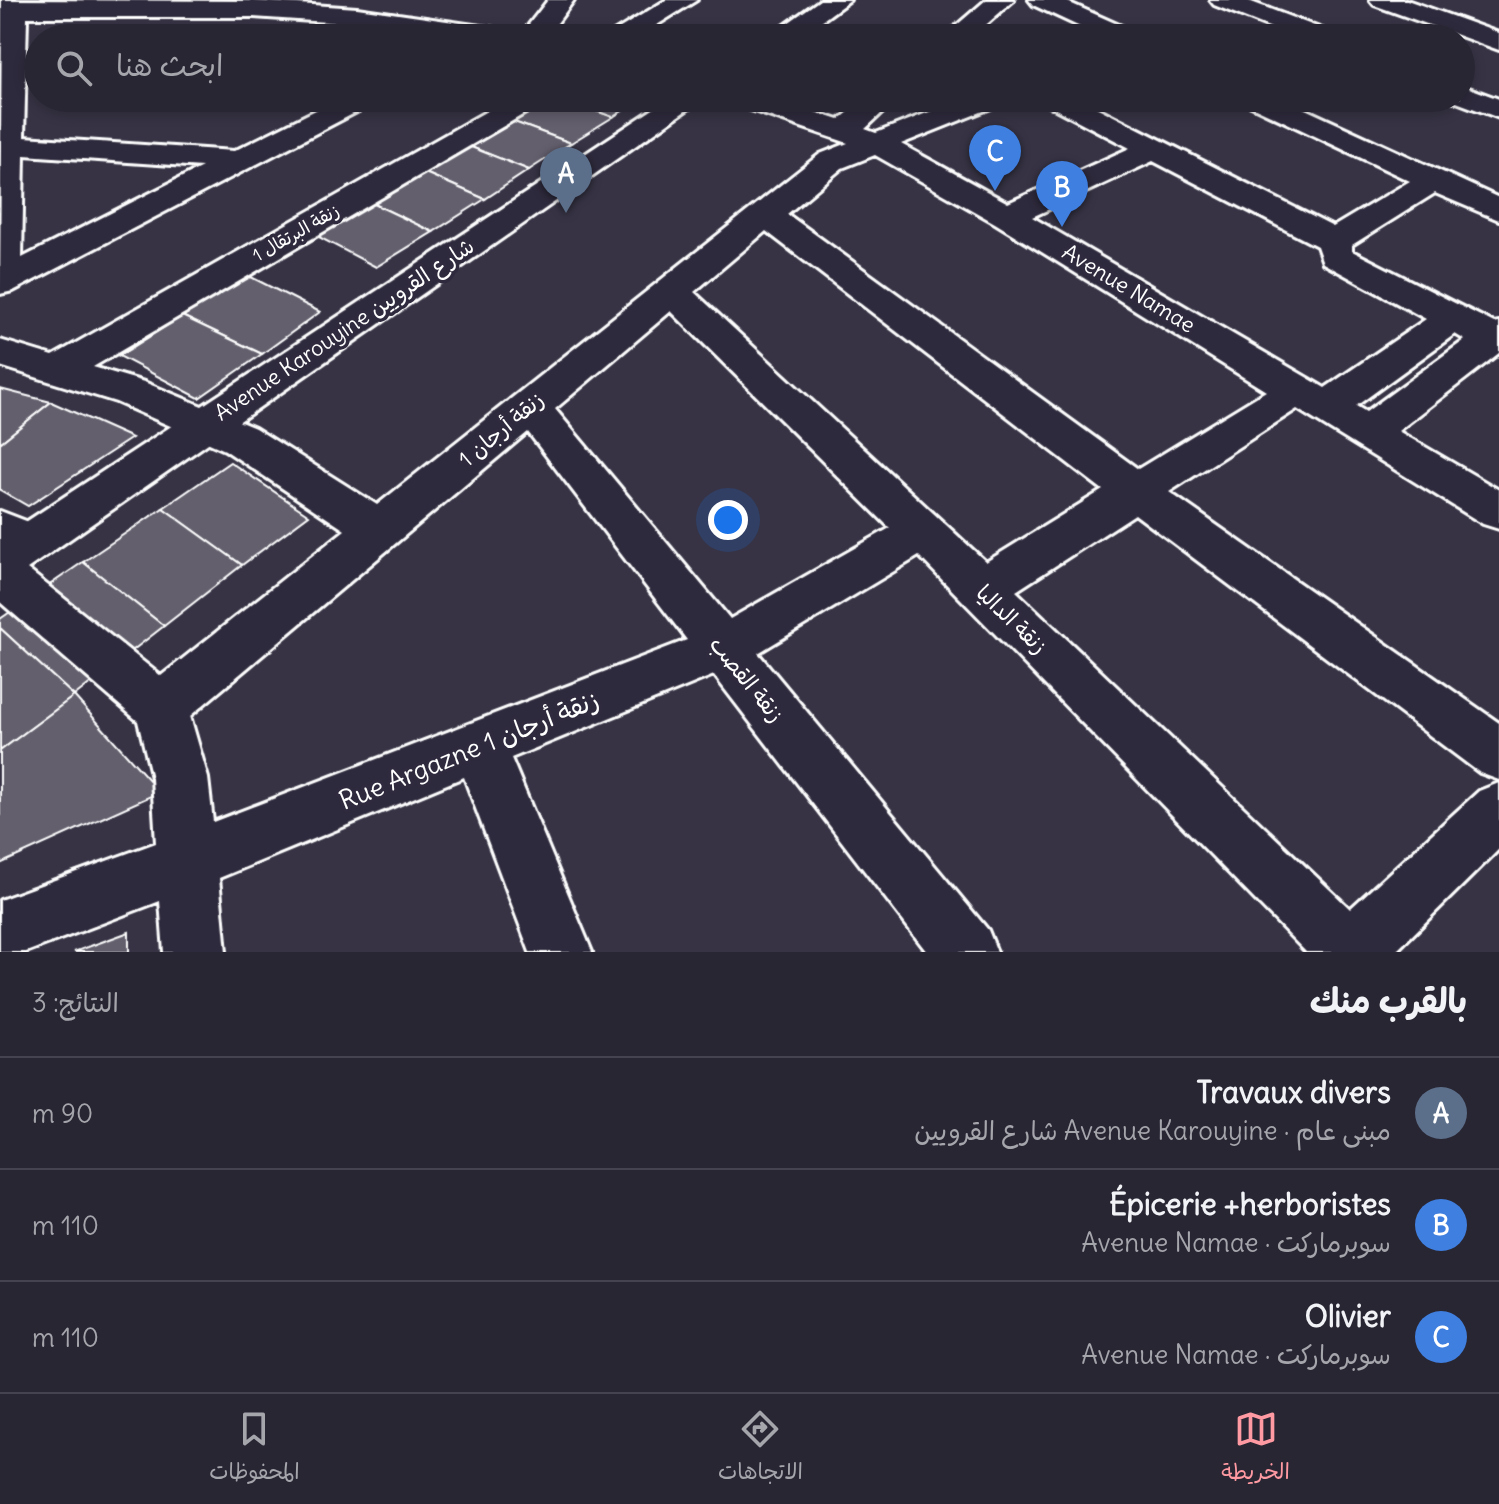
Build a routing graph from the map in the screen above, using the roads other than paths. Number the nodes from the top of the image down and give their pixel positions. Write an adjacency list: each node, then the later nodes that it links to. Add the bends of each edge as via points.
1 (561, 0): 15 (street)
2 (684, 0): 16 (street)
3 (837, 0): 17 (street)
4 (1001, 0): 18 (street)
5 (1042, 0): 19 (street)
6 (1223, 0): 12 (street)
7 (1299, 0): 12 (street)
8 (1383, 0): 21 (street)
9 (258, 4): 10 (street); 11 (street); 13 (street)
10 (10, 5): 24 (street)
11 (364, 8): 14 (street)
12 (1262, 15): 20 (street)
13 (236, 24)
14 (438, 24)
15 (543, 24)
16 (642, 24)
17 (801, 24)
18 (972, 24)
19 (1095, 24)
20 (1285, 24)
21 (1449, 24)
22 (1475, 33): 23 (street)
23 (1499, 42)
24 (24, 63)
25 (24, 71): 35 (street)
26 (334, 112): 37 (street)
27 (507, 112): 48 (street, زنقة البرتقال 1)
28 (669, 112): 51 (street, Avenue Karouyine شارع القرويين)
29 (785, 112): 34 (street, Avenue Namae)
30 (875, 112): 34 (street)
31 (944, 112): 34 (street, زنقة أرجان 1)
32 (1083, 112): 36 (street)
33 (1288, 112): 38 (street)
34 (860, 137): 40 (street, زنقة أرجان 1); 41 (street, Avenue Namae)
35 (3, 145): 37 (street); 43 (street)
36 (1154, 149): 41 (street); 42 (street)
37 (238, 161): 43 (street)
38 (1432, 181): 39 (street); 42 (street)
39 (1499, 210)
40 (765, 214): 44 (street, زنقة أرجان 1); 53 (street)
41 (1007, 216): 49 (street, Avenue Namae)
42 (1334, 241): 45 (street, via 1335,256)
43 (1, 282)
44 (671, 290): 50 (street, زنقة أرجان 1); 56 (street, زنقة الداليا)
45 (1453, 318): 46 (street); 49 (street)
46 (1496, 336): 52 (street)
47 (0, 353): 48 (street)
48 (60, 369): 51 (street)
49 (1313, 397): 52 (street, Avenue Namae); 53 (street)
50 (529, 405): 55 (street, زنقة أرجان 1); 59 (street, زنقة القصب)
51 (204, 423): 55 (street, via 240,439); 57 (street, Avenue Karouyine شارع القرويين)
52 (1369, 431): 54 (street, Avenue Namae)
53 (1136, 491): 58 (street); 62 (street)
54 (1499, 512)
55 (378, 529): 60 (street, زنقة أرجان 1)
56 (921, 532): 58 (street, زنقة الداليا); 59 (street, Rue Argazne 1 زنقة أرجان)
57 (8, 552): 60 (street)
58 (982, 588): 69 (street, زنقة الداليا)
59 (722, 649): 61 (street, Rue Argazne 1 زنقة أرجان); 68 (street, زنقة القصب)
60 (161, 708): 64 (street, via 180,778)
61 (479, 746): 64 (street, Rue Argazne 1 زنقة أرجان); 67 (street)
62 (1499, 755)
63 (1499, 810): 69 (street)
64 (188, 861): 65 (street, Rue Argazne 1 زنقة أرجان); 66 (street)
65 (0, 931)
66 (195, 952)
67 (561, 952)
68 (966, 952)
69 (1350, 952)

